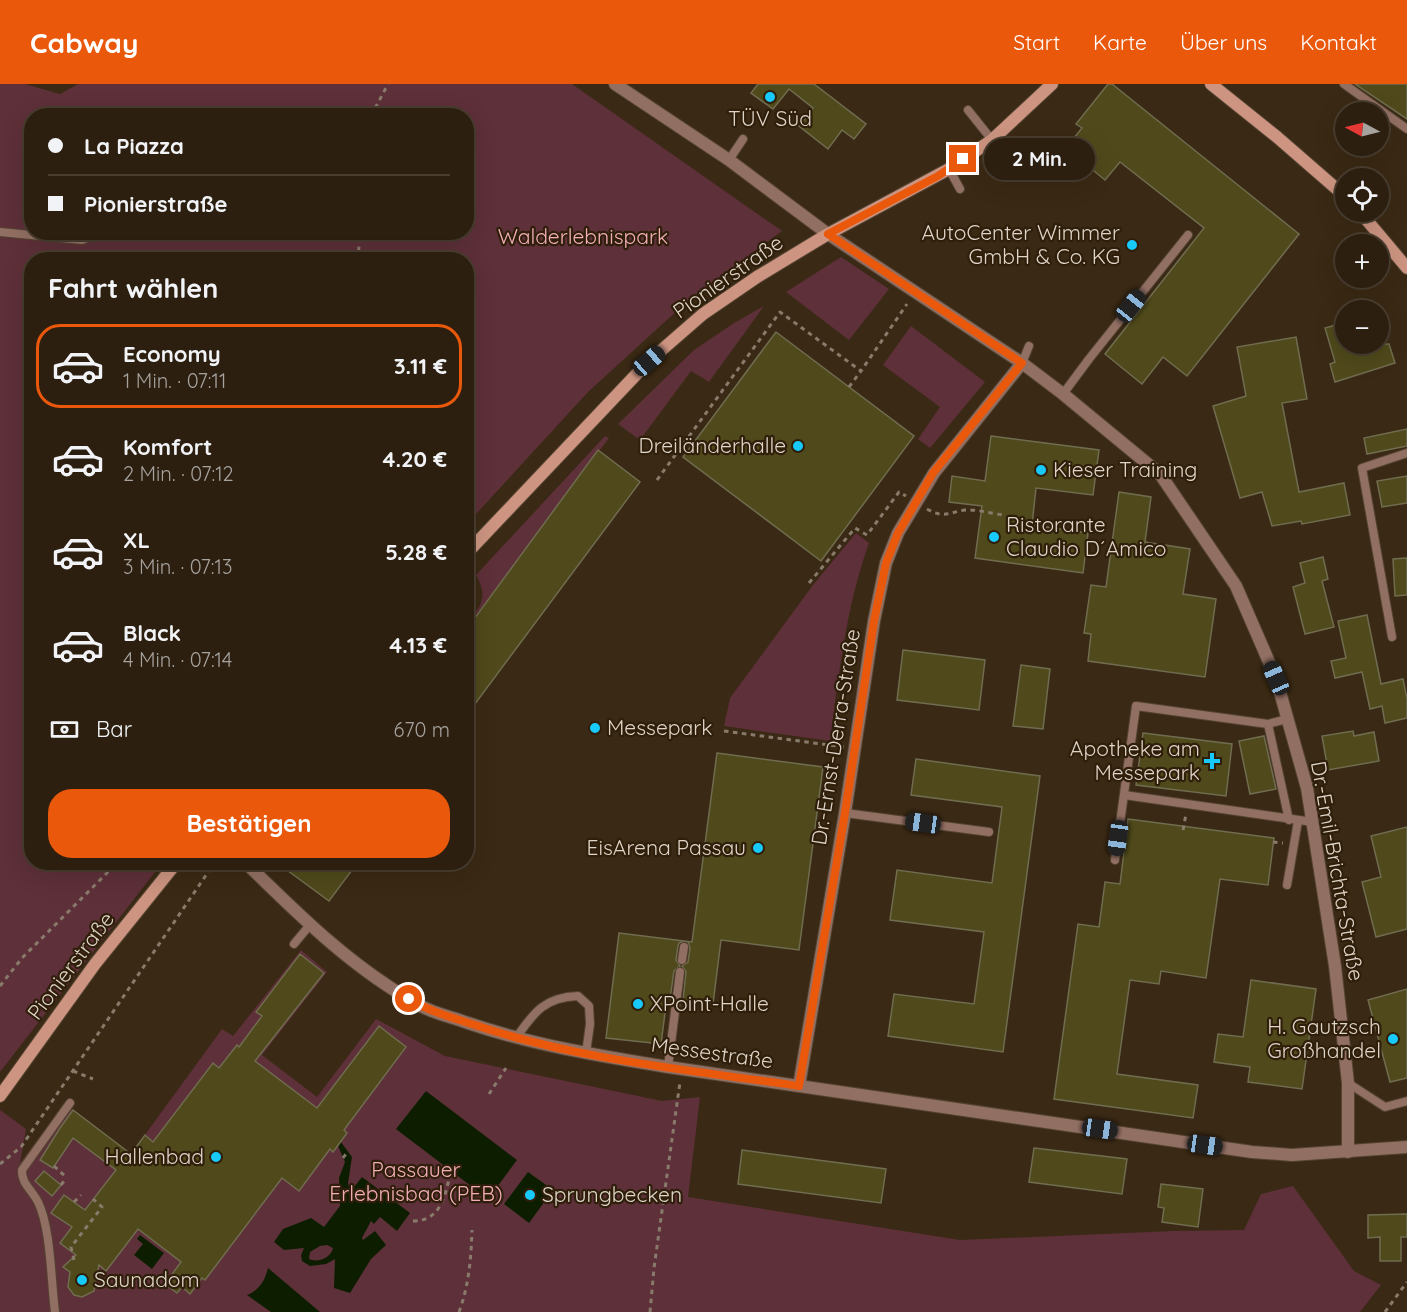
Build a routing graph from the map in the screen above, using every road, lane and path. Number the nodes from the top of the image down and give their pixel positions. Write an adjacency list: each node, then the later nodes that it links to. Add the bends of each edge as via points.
1 (388, 84): 6 (path)
2 (615, 84): 11 (street, Dr.-Emil-Brichta-Straße)
3 (1052, 84): 10 (main road, Pionierstraße)
4 (1211, 84): 13 (main road)
5 (1344, 84): 8 (lane)
6 (375, 108)
7 (968, 110): 10 (lane)
8 (1407, 129)
9 (743, 139): 11 (lane)
10 (992, 140): 12 (main road, Pionierstraße)
11 (729, 160): 18 (street, Dr.-Emil-Brichta-Straße)
12 (949, 169): 14 (lane); 18 (main road, Pionierstraße)
13 (1335, 187)
14 (960, 189)
15 (1369, 222): 20 (main road)
16 (0, 232): 17 (lane)
17 (24, 234)
18 (828, 234): 21 (street, Dr.-Emil-Brichta-Straße); 32 (main road, Pionierstraße, via 703,314 649,361)
19 (1188, 235): 26 (lane)
20 (1406, 262)
21 (915, 292): 23 (street, Dr.-Emil-Brichta-Straße); 24 (path)
22 (1029, 346): 23 (lane)
23 (1022, 363): 26 (street, Dr.-Emil-Brichta-Straße); 29 (street, Dr.-Ernst-Derra-Straße)
24 (861, 371): 25 (path); 28 (path, via 780,312)
25 (849, 387)
26 (1063, 394): 35 (street, Dr.-Emil-Brichta-Straße, via 1160,474 1236,586 1276,678)
27 (1407, 453): 34 (lane, via 1362,468)
28 (657, 480)
29 (915, 501): 33 (path, via 899,492 867,536 855,528); 38 (street, Dr.-Ernst-Derra-Straße, via 886,563)
30 (933, 512): 31 (path, via 951,514 965,510)
31 (1004, 515)
32 (474, 546)
33 (809, 583)
34 (1392, 637)
35 (1287, 719): 36 (lane); 42 (street, Dr.-Emil-Brichta-Straße)
36 (1268, 724): 39 (lane, via 1136,706); 41 (lane)
37 (723, 730): 38 (path)
38 (854, 748): 40 (street, Dr.-Ernst-Derra-Straße)
39 (1124, 795): 41 (lane); 44 (lane)
40 (845, 813): 43 (lane); 64 (street, Dr.-Ernst-Derra-Straße)
41 (1293, 821): 42 (lane); 49 (lane)
42 (1313, 822): 63 (street, Dr.-Emil-Brichta-Straße)
43 (989, 832)
44 (1115, 860)
45 (110, 870): 55 (path, via 22,958)
46 (171, 870): 66 (main road, Pionierstraße, via 95,964)
47 (210, 870): 61 (path)
48 (253, 870): 50 (street, Messestraße)
49 (1287, 885)
50 (309, 926): 51 (lane); 56 (street, Messestraße, via 368,973 423,1007)
51 (294, 944)
52 (684, 947): 53 (lane)
53 (682, 960)
54 (680, 972): 58 (lane)
55 (0, 986)
56 (516, 1038): 57 (street, Messestraße); 57 (lane, via 546,1003 578,996 589,1006)
57 (586, 1053): 58 (street, Messestraße)
58 (668, 1067): 60 (street, Messestraße)
59 (506, 1068): 65 (path)
60 (682, 1069): 64 (street, Messestraße); 86 (path)
61 (73, 1071): 62 (path); 73 (path, via 21,1147)
62 (93, 1079)
63 (1348, 1083): 67 (lane, via 1385,1107); 71 (street, Dr.-Emil-Brichta-Straße)
64 (799, 1086): 71 (street, Messestraße, via 1252,1152)
65 (489, 1094)
66 (0, 1096)
67 (1407, 1101)
68 (70, 1103): 84 (lane, via 22,1170 21,1178 38,1202 46,1232)
69 (1407, 1147): 71 (street, Messestraße)
70 (348, 1151): 72 (path)
71 (1348, 1152)
72 (343, 1158)
73 (0, 1164)
74 (54, 1166): 75 (path)
75 (64, 1176)
76 (449, 1179): 80 (path, via 435,1213 424,1221)
77 (81, 1195): 79 (path)
78 (93, 1199): 82 (path, via 102,1207 71,1247)
79 (74, 1202)
80 (413, 1221)
81 (472, 1230): 85 (path, via 467,1292)
82 (74, 1260)
83 (1407, 1282): 87 (path)
84 (55, 1312)
85 (459, 1312)
86 (650, 1312)
87 (1385, 1312)

